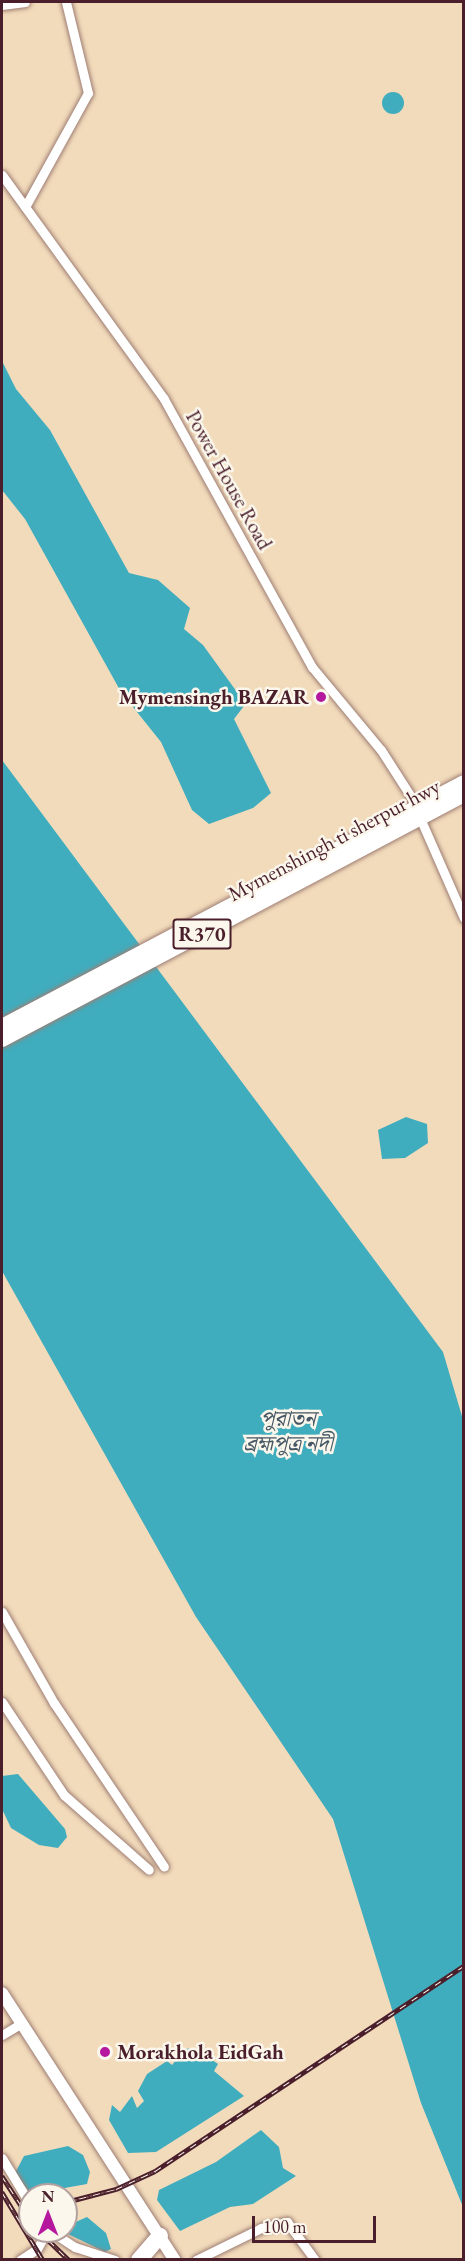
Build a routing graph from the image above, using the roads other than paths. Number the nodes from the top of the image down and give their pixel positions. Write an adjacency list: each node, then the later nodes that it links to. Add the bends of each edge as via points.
1 (25, 2): 3 (street)
2 (66, 2): 5 (street, via 88,93)
3 (2, 5)
4 (2, 175): 5 (street, Power House Road)
5 (25, 207): 8 (street, Power House Road, via 164,399 312,667 381,750)
6 (464, 782): 8 (main road, Mymenshingh ti sherpur hwy / R370)
7 (464, 795): 8 (main road, Mymenshingh ti sherpur hwy / R370)
8 (419, 812): 9 (main road, Mymenshingh ti sherpur hwy / R370); 10 (street, Power House Road)
9 (400, 823): 11 (main road, Mymenshingh ti sherpur hwy); 12 (main road, Mymenshingh ti sherpur hwy / R370)
10 (464, 918)
11 (2, 1026)
12 (2, 1040)
13 (2, 1612): 15 (street, via 54,1703)
14 (2, 1702): 16 (street, via 64,1795)
15 (164, 1867)
16 (148, 1870)
17 (2, 1993): 18 (main road)
18 (20, 2024): 19 (street); 22 (main road)
19 (2, 2035)
20 (2, 2158): 21 (street)
21 (18, 2184)
22 (160, 2236): 27 (highway); 28 (main road)
23 (41, 2243): 25 (street)
24 (68, 2243): 26 (street)
25 (20, 2259)
26 (115, 2259)
27 (139, 2259)
28 (175, 2259)
29 (196, 2259): 30 (street, via 261,2228 287,2222)
30 (315, 2259)

